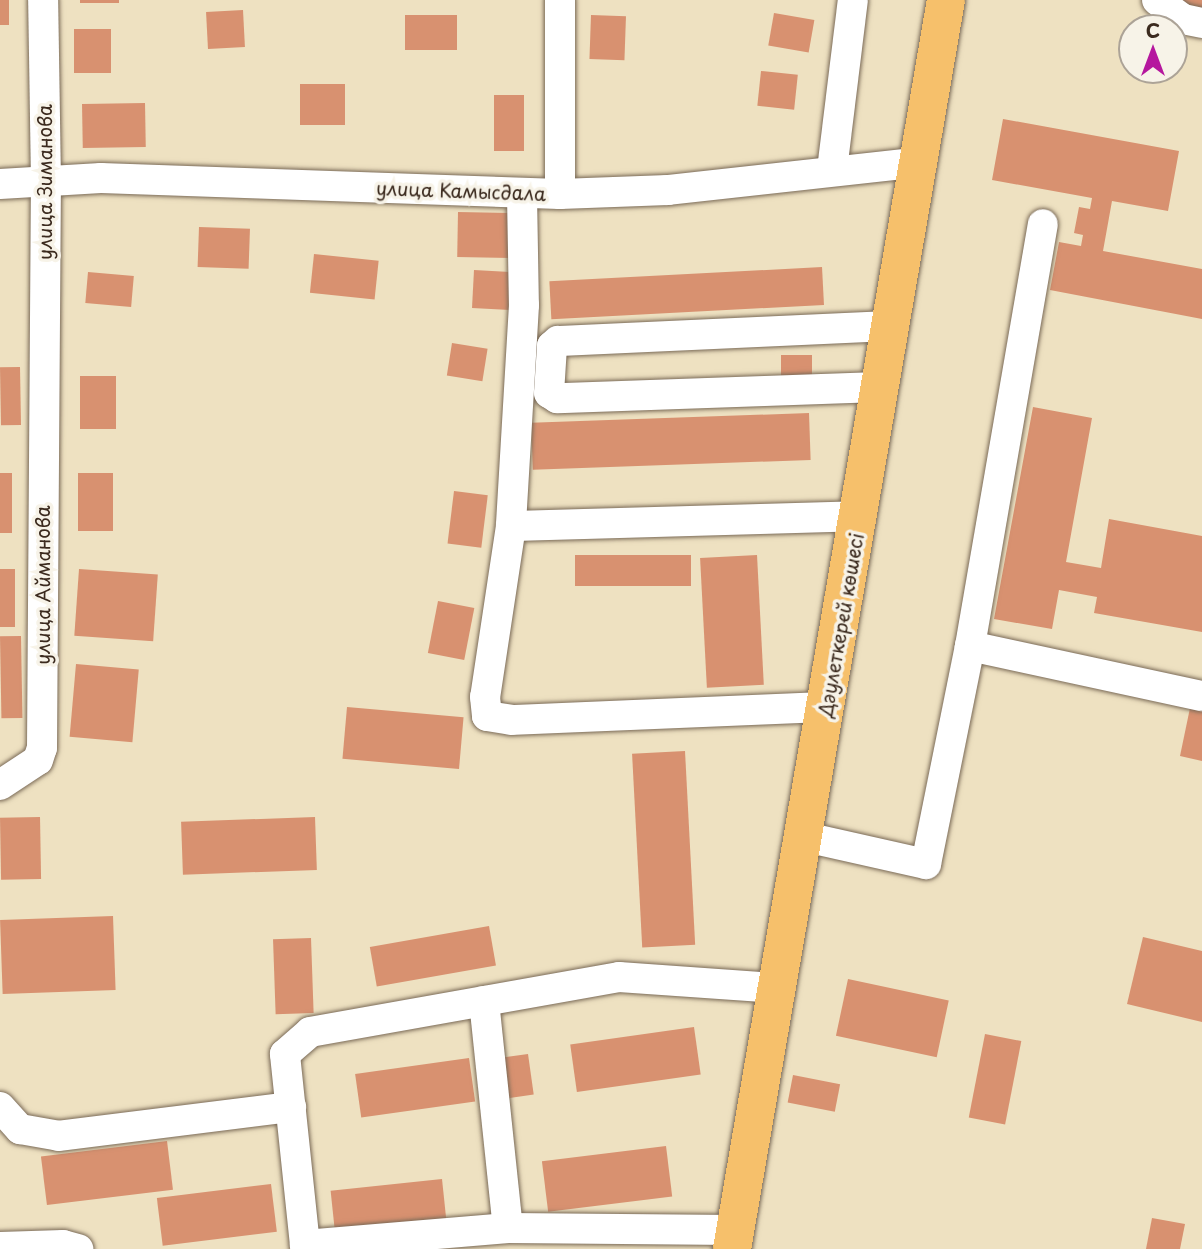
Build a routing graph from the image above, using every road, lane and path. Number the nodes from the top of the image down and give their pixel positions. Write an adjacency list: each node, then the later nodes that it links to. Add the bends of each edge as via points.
1 (43, 0): 9 (street, улица Зиманова)
2 (560, 0): 11 (street)
3 (853, 0): 8 (street)
4 (946, 0): 7 (main road, Дәулеткерей көшесі)
5 (1157, 0): 6 (street, via 1182,19)
6 (1202, 23)
7 (920, 162): 8 (street, улица Камысдала); 14 (main road, Дәулеткерей көшесі)
8 (832, 170): 11 (street, улица Камысдала, via 668,190)
9 (47, 181): 10 (street, улица Камысдала); 12 (street, улица Камысдала, via 101,178); 15 (street, улица Зиманова)
10 (0, 184)
11 (560, 194): 12 (street, улица Камысдала)
12 (522, 195): 18 (street, via 524,305)
13 (1043, 224): 19 (street)
14 (891, 326): 16 (main road, Дәулеткерей көшесі); 16 (street, via 558,341 552,346 549,393 557,398)
15 (45, 364): 22 (street, улица Айманова, via 42,748 38,760)
16 (878, 387): 17 (main road, Дәулеткерей көшесі)
17 (860, 516): 18 (street); 21 (main road, Дәулеткерей көшесі)
18 (511, 526): 21 (street, via 485,697 487,716 512,720)
19 (970, 646): 20 (street); 23 (street, via 926,864)
20 (1202, 696)
21 (827, 707): 23 (main road, Дәулеткерей көшесі)
22 (0, 785)
23 (805, 837): 24 (main road, Дәулеткерей көшесі)
24 (778, 988): 25 (street, via 619,977); 29 (main road, Дәулеткерей көшесі)
25 (484, 1001): 27 (street, via 310,1032 285,1054); 28 (street)
26 (0, 1107): 27 (street, via 20,1129 58,1136)
27 (291, 1107): 31 (street)
28 (508, 1228): 29 (street); 31 (street)
29 (734, 1240)
30 (0, 1247): 32 (street, via 63,1245)
31 (304, 1247)
32 (78, 1249)

